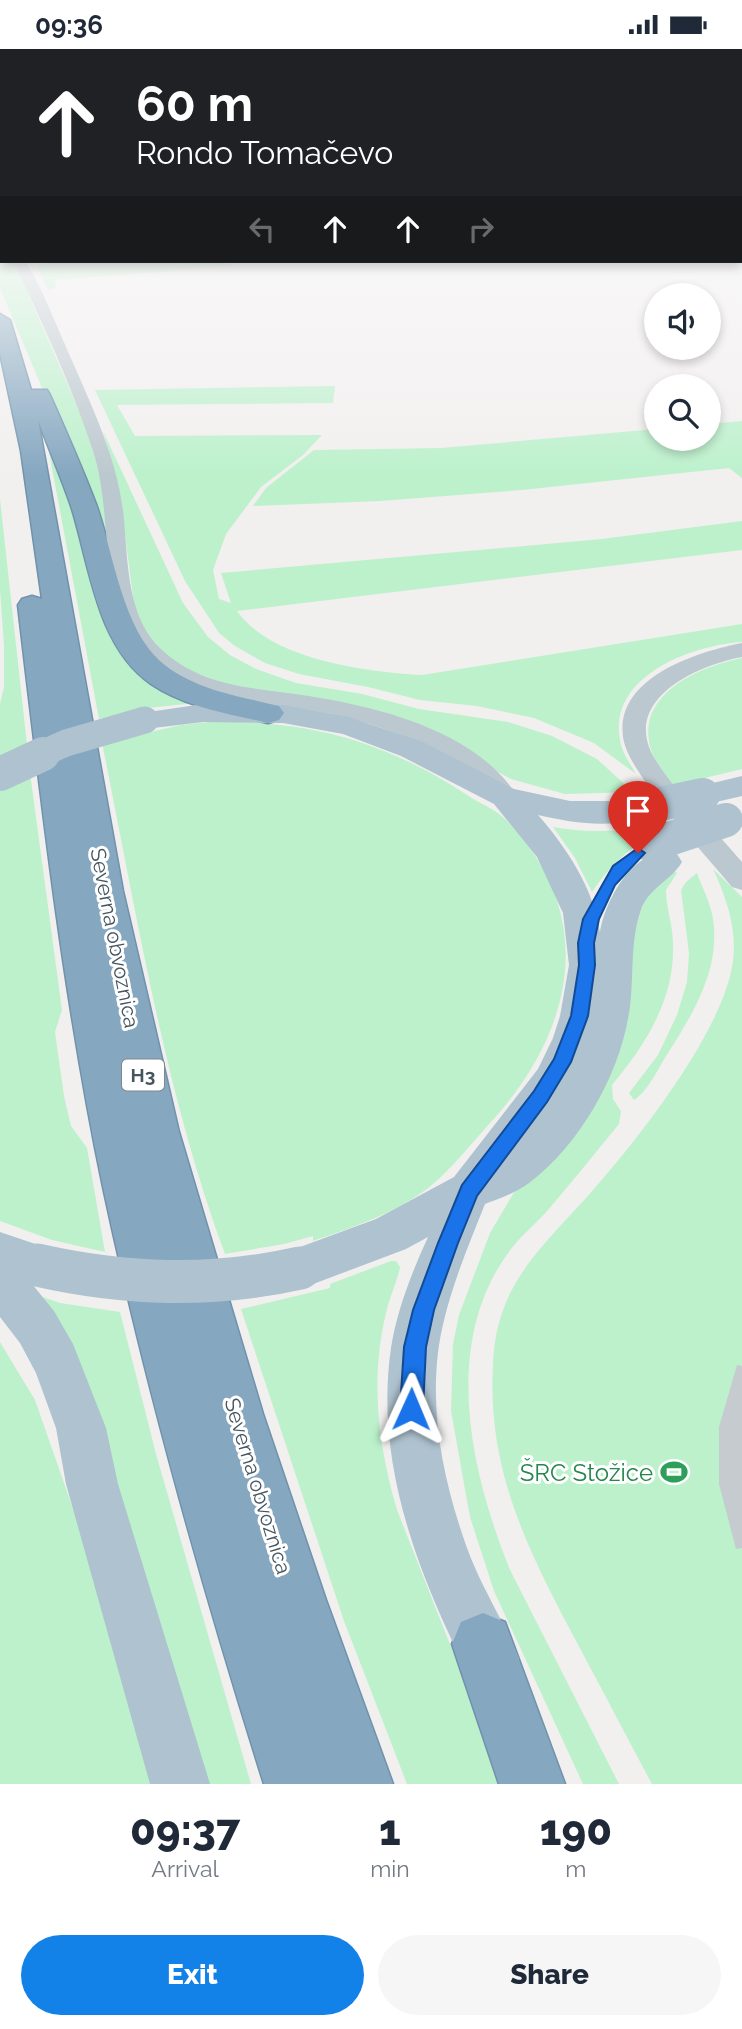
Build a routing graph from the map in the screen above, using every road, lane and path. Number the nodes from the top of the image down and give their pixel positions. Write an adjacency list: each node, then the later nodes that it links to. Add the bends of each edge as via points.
1 (43, 314): 8 (street, via 96,432 113,495 123,597 130,620 152,653 180,675 217,689 325,706 399,727 468,760 486,772)
2 (4, 333): 5 (highway, via 24,356 83,505 121,627 137,655 180,687); 20 (highway, Severna obvoznica / H3, via 33,451 106,901 172,1194 294,1601)
3 (0, 388): 19 (highway, Severna obvoznica / H3, via 62,830 107,1097 165,1341)
4 (742, 650): 11 (street, via 698,660 659,682 642,705 634,733 646,766)
5 (268, 713): 6 (main road, bridge, via 203,713 145,720 66,743); 8 (main road, via 316,718 379,736)
6 (0, 774)
7 (742, 786): 8 (main road, bridge, via 623,812 569,812)
8 (505, 797): 12 (main road, via 551,852 580,913)
9 (737, 824): 10 (main road, via 704,841)
10 (658, 853): 12 (main road, via 627,861 609,883 591,919); 13 (main road, via 627,898 618,932 607,1026 576,1099 549,1136 514,1170)
11 (742, 880)
12 (586, 943): 13 (main road, via 582,1003 562,1062)
13 (469, 1191): 14 (main road, bridge, via 357,1249 300,1268 233,1281 134,1284); 17 (main road, via 423,1310 411,1390 413,1447 429,1513)
14 (12, 1266): 16 (main road, via 81,1428)
15 (0, 1317): 16 (main road, via 61,1415)
16 (92, 1484): 18 (main road)
17 (483, 1644): 21 (highway); 22 (main road)
18 (180, 1784)
19 (297, 1784)
20 (360, 1784)
21 (532, 1784)
22 (561, 1784)

